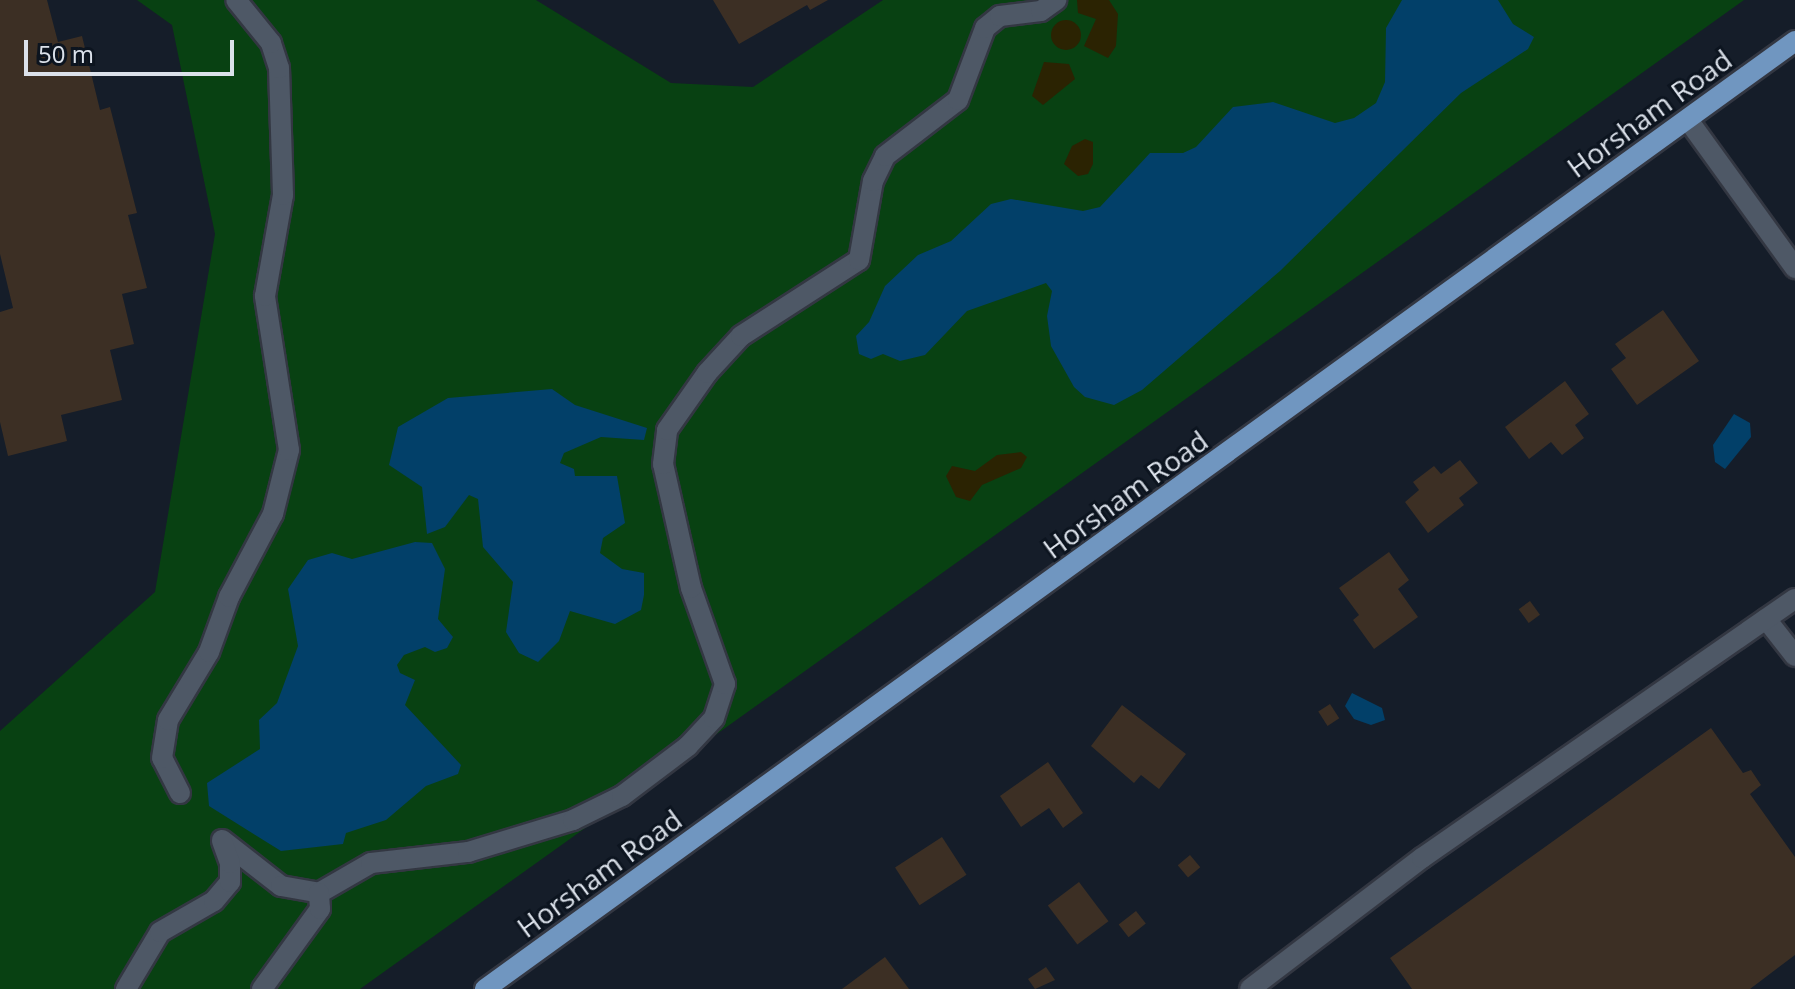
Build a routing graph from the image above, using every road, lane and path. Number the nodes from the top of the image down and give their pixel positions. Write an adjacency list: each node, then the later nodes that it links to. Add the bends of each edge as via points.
1 (236, 0): 9 (street, via 271,43 279,68 283,195 265,296 289,450 273,514 229,597 209,652 168,720 162,758)
2 (1056, 0): 10 (street, via 1041,11 1000,16 985,28 958,100 885,156 873,181 859,260 741,336 667,430 663,464 691,588 725,684 714,718 672,760 601,809 468,852 371,863)
3 (1795, 41): 4 (main road, Horsham Road)
4 (1688, 120): 5 (street); 13 (main road, Horsham Road)
5 (1795, 268)
6 (1795, 599): 7 (street)
7 (1766, 619): 8 (street); 14 (street, via 1422,858)
8 (1795, 656)
9 (180, 793)
10 (319, 893): 11 (street, via 281,886 222,840 230,882 214,901 160,932); 12 (street, via 320,909)
11 (126, 989)
12 (262, 989)
13 (485, 989)
14 (1250, 989)

